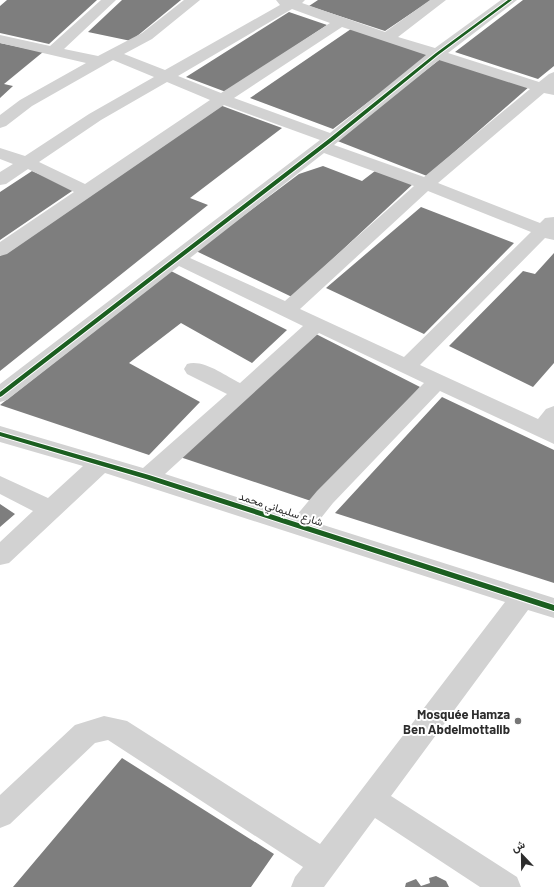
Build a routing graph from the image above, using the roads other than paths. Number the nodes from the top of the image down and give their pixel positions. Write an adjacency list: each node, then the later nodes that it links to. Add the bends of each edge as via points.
1 (109, 0): 9 (street)
2 (193, 0): 11 (street, via 147,36)
3 (439, 0): 7 (street)
4 (510, 0): 10 (street)
5 (289, 2): 6 (street); 12 (street)
6 (342, 21): 7 (street); 14 (street)
7 (387, 38): 10 (street)
8 (0, 39): 9 (street)
9 (53, 51): 11 (street)
10 (437, 54): 13 (street); 17 (street)
11 (106, 58): 12 (street); 15 (street)
12 (164, 76): 14 (street); 19 (street, via 95,117)
13 (550, 85): 21 (street)
14 (222, 99): 17 (street); 22 (street)
15 (7, 111): 16 (street)
16 (0, 123)
17 (327, 142): 21 (street); 25 (street)
18 (0, 154): 19 (street)
19 (28, 163): 20 (street); 22 (street)
20 (0, 180)
21 (426, 184): 23 (street); 26 (street)
22 (86, 191): 24 (street)
23 (550, 229): 28 (street)
24 (0, 250)
25 (176, 258): 26 (street); 32 (street)
26 (287, 310): 27 (street)
27 (317, 324): 28 (street); 31 (street)
28 (406, 366): 30 (street)
29 (194, 369): 31 (street)
30 (438, 381): 33 (street); 39 (street, via 325,497)
31 (242, 393): 36 (street)
32 (0, 395)
33 (550, 426)
34 (0, 434): 35 (street, شارع سليماني محمد)
35 (100, 464): 36 (street, شارع سليماني محمد); 38 (street)
36 (147, 477): 39 (street, شارع سليماني محمد)
37 (0, 484): 38 (street)
38 (51, 510): 40 (street)
39 (301, 526): 41 (street, شارع سليماني محمد)
40 (0, 556)
41 (523, 598): 42 (street, شارع سليماني محمد); 43 (street)
42 (554, 608)
43 (373, 800): 45 (street); 47 (street)
44 (0, 814): 45 (street, via 85,734 105,726 117,730)
45 (323, 863): 46 (street)
46 (306, 887)
47 (506, 887)

